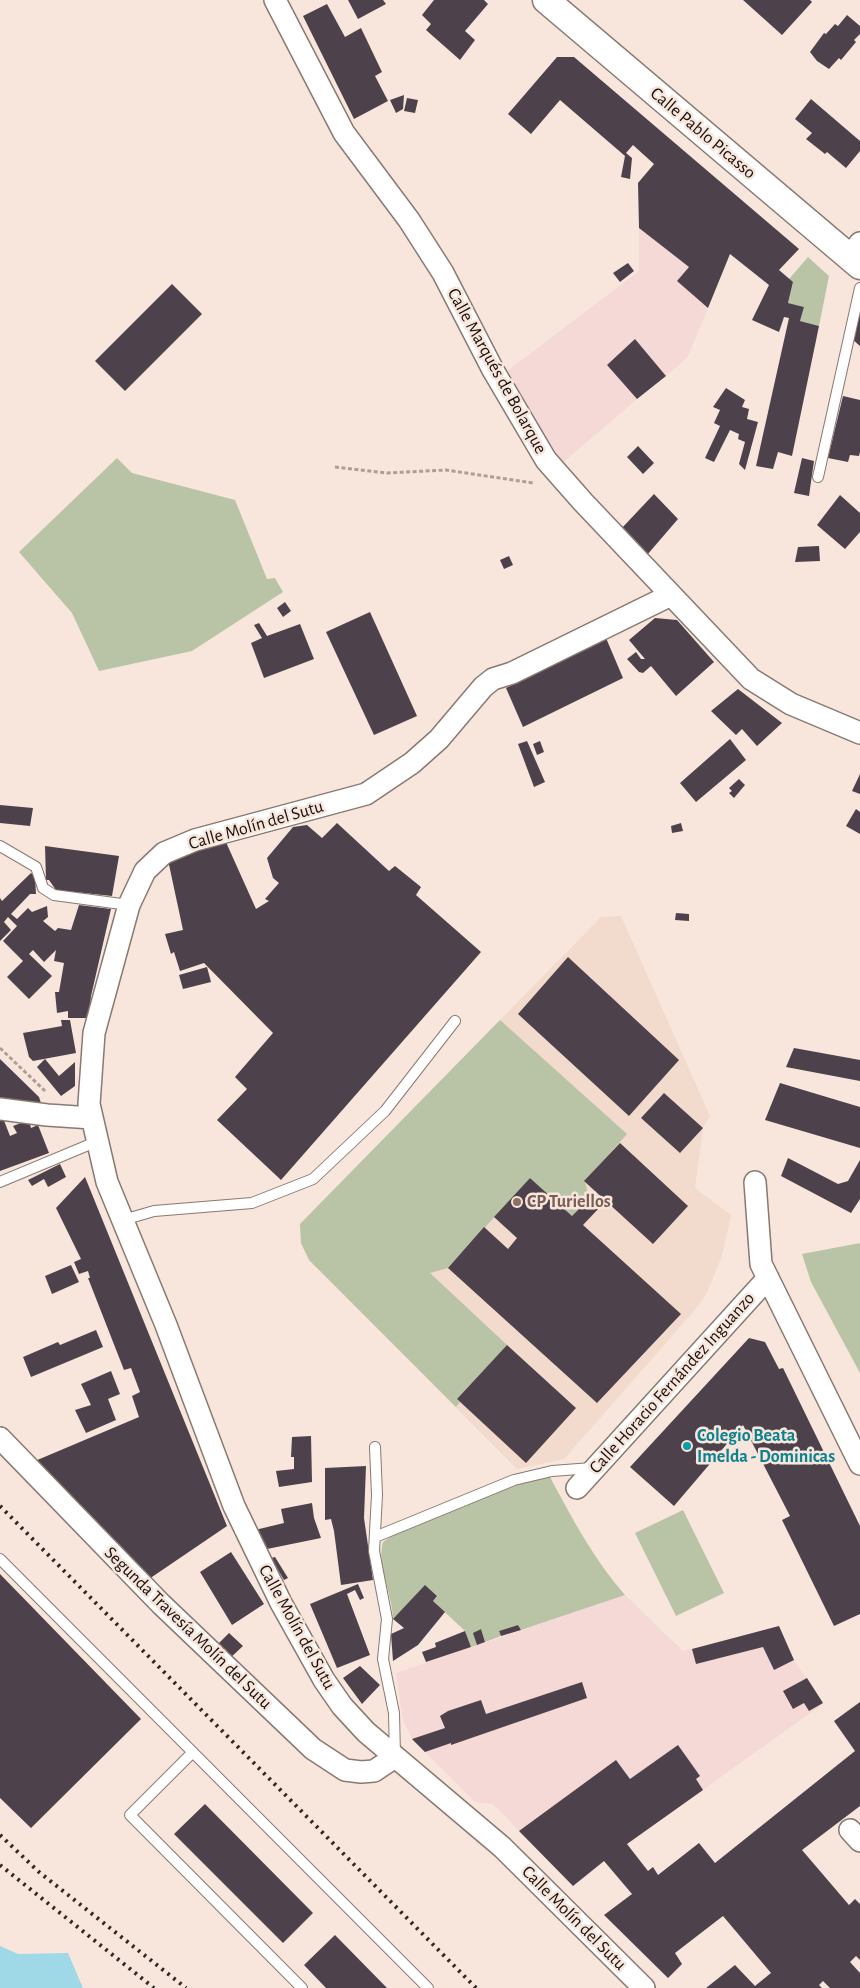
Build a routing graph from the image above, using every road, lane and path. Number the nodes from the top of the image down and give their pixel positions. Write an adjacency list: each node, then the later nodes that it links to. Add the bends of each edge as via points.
1 (275, 0): 7 (street, Calle Marqués de Bolarque, via 344,132 438,265 493,370 546,460)
2 (546, 0): 3 (street, Calle Pablo Picasso)
3 (856, 255)
4 (860, 288): 6 (lane)
5 (335, 466): 7 (path, via 387,473 446,470 558,486)
6 (818, 478)
7 (564, 481): 8 (street, Calle Marqués de Bolarque)
8 (671, 595): 9 (street, Calle Marqués de Bolarque, via 751,679 791,704); 11 (street, Calle Molín del Sutu, via 512,673 493,679 439,739 366,794 195,840 164,853 145,871)
9 (860, 733)
10 (0, 846): 11 (lane, via 36,867 43,888 54,895)
11 (129, 905): 15 (street, Calle Molín del Sutu, via 94,1033 89,1104)
12 (455, 1021): 19 (lane, via 385,1111 313,1179 252,1203 154,1211)
13 (0, 1048): 15 (path)
14 (0, 1109): 15 (street)
15 (82, 1118): 16 (street, Calle Molín del Sutu)
16 (98, 1141): 17 (lane); 19 (street, Calle Molín del Sutu, via 108,1182)
17 (0, 1182)
18 (755, 1182): 20 (street, Calle Horacio Fernández Inguanzo, via 760,1264)
19 (123, 1220): 29 (street, Calle Molín del Sutu, via 234,1506 281,1603 342,1706)
20 (768, 1278): 23 (street, Calle Horacio Fernández Inguanzo); 24 (street, Calle Horacio Fernández Inguanzo)
21 (0, 1438): 29 (street, Segunda Travesía Molín del Sutu, via 161,1604 313,1749 345,1770 361,1772 374,1771)
22 (375, 1447): 26 (lane)
23 (860, 1464)
24 (596, 1468): 25 (street, Calle Horacio Fernández Inguanzo); 26 (lane, via 552,1471 514,1480)
25 (577, 1488)
26 (375, 1537): 29 (lane, via 374,1551 387,1619 383,1659 394,1713)
27 (0, 1559): 28 (lane)
28 (192, 1753): 30 (lane, via 130,1815); 31 (lane)
29 (395, 1757): 32 (street, Calle Molín del Sutu, via 502,1847)
30 (302, 1988)
31 (428, 1988)
32 (644, 1988)

